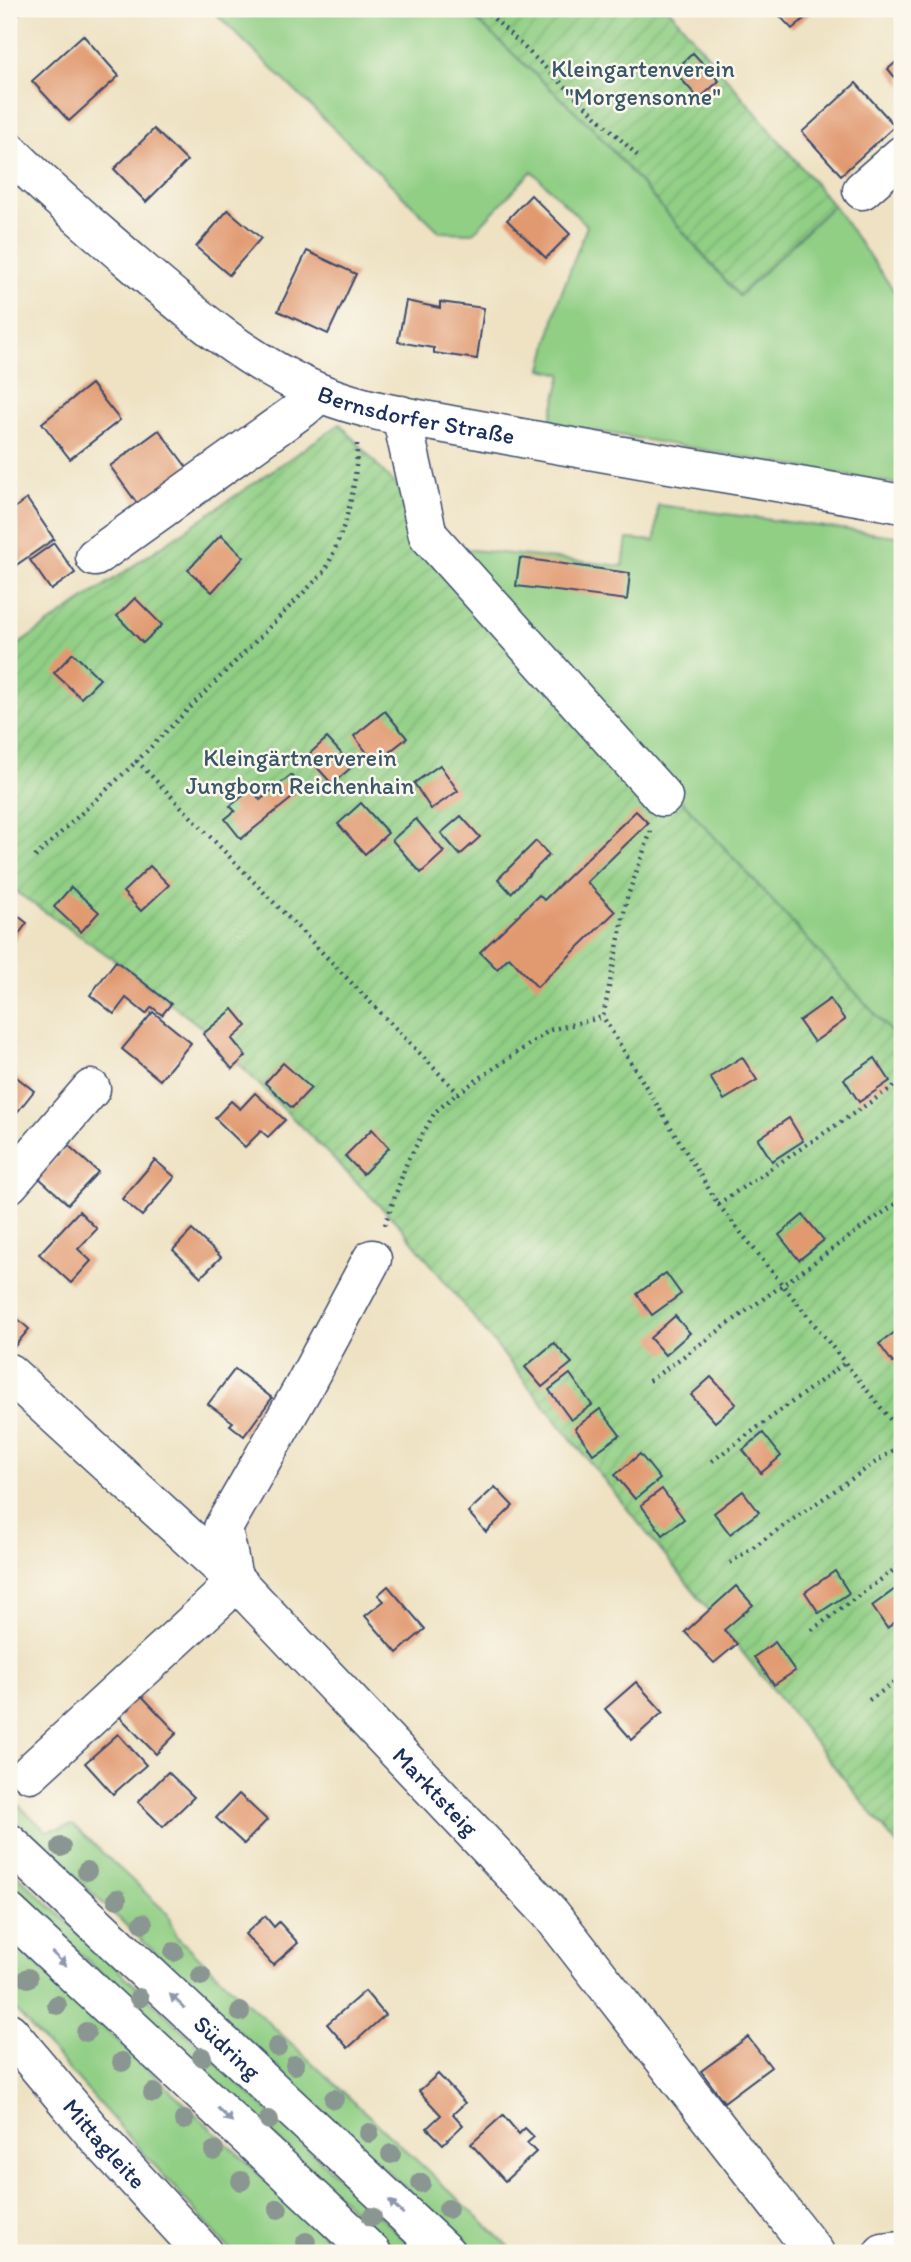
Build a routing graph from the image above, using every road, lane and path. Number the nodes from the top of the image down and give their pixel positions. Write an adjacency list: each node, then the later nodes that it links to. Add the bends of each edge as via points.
1 (484, 9): 4 (path)
2 (9, 151): 6 (street, Bernsdorfer Straße, via 138,267 248,356)
3 (902, 155): 5 (street)
4 (639, 157)
5 (862, 190)
6 (320, 393): 7 (street, Bernsdorfer Straße); 10 (street)
7 (360, 406): 8 (street, Bernsdorfer Straße); 11 (path, via 351,503 343,534 325,571)
8 (401, 415): 9 (street, Bernsdorfer Straße); 12 (street, via 428,535)
9 (902, 505)
10 (95, 557)
11 (137, 761): 13 (path); 17 (path)
12 (663, 797): 14 (path, via 627,898)
13 (34, 857)
14 (603, 1017): 17 (path, via 550,1030); 20 (path)
15 (902, 1081): 20 (path)
16 (91, 1089): 18 (street)
17 (458, 1093): 21 (path, via 435,1112 407,1162)
18 (9, 1184)
19 (902, 1199): 22 (path)
20 (718, 1205): 22 (path)
21 (372, 1259): 31 (street, via 223,1528)
22 (783, 1285): 23 (path); 25 (path)
23 (845, 1363): 26 (path); 28 (path)
24 (9, 1373): 31 (street, Marktsteig)
25 (649, 1381)
26 (902, 1434)
27 (902, 1444): 29 (path)
28 (712, 1461)
29 (730, 1563)
30 (902, 1564): 32 (path)
31 (233, 1578): 35 (street, via 220,1598); 43 (street, Marktsteig, via 550,1913)
32 (812, 1630)
33 (902, 1678): 34 (path)
34 (869, 1700)
35 (30, 1773)
36 (9, 1843): 42 (street, Südring, one-way to 36)
37 (9, 1913): 41 (street, Südring, one-way to 41)
38 (9, 2032): 40 (street, Mittagleite)
39 (902, 2251): 44 (street)
40 (204, 2253)
41 (372, 2253)
42 (446, 2253)
43 (815, 2253)
44 (883, 2253)

